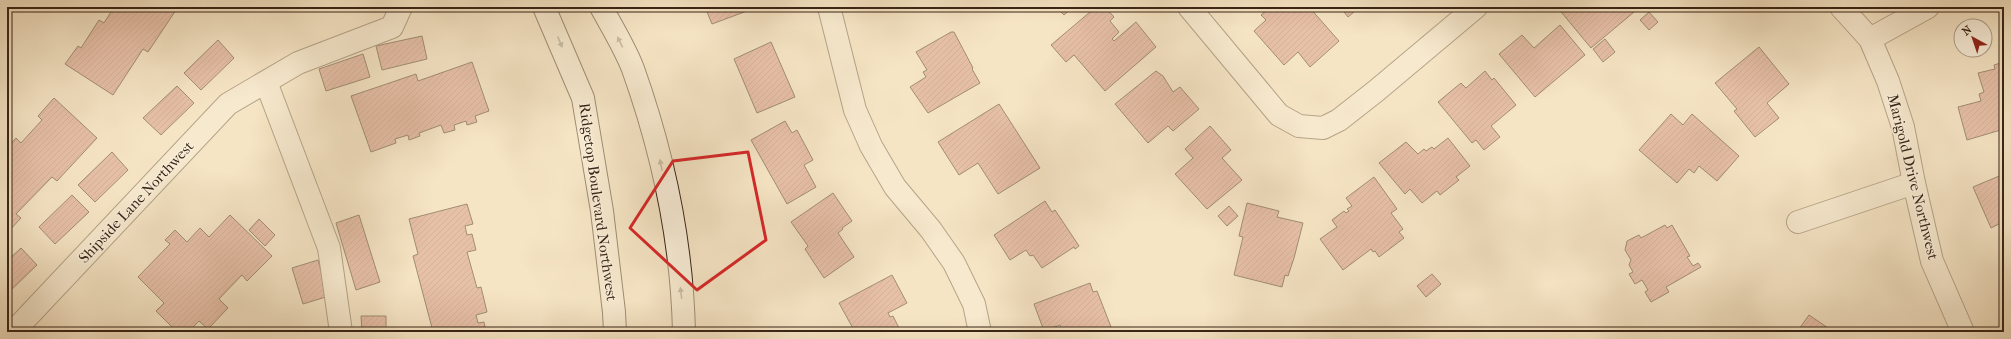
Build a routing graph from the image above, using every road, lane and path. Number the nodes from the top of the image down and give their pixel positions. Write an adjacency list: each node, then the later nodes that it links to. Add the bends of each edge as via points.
1 (401, 7): 10 (street, Shipside Lane Northwest, via 392,27 298,63)
2 (544, 7): 15 (street, Ridgetop Boulevard Northwest, one-way to 15, via 583,98 602,211)
3 (601, 7): 16 (street, one-way to 3, via 675,237 660,159 633,68)
4 (829, 7): 17 (street, via 855,110 871,146 895,188 931,230 954,263 974,304)
5 (1189, 7): 6 (street, via 1279,115 1299,126 1323,128 1339,120 1376,91)
6 (1476, 7)
7 (1841, 7): 9 (street, Marigold Drive Northwest)
8 (1928, 7): 9 (street)
9 (1870, 39): 11 (street, Marigold Drive Northwest, via 1888,81 1903,127)
10 (266, 82): 13 (street, Shipside Lane Northwest, via 228,104); 14 (street, via 329,248)
11 (1914, 183): 12 (street); 18 (street, Marigold Drive Northwest, via 1932,261)
12 (1798, 222)
13 (14, 332)
14 (340, 332)
15 (614, 332)
16 (684, 332)
17 (980, 332)
18 (1963, 332)

